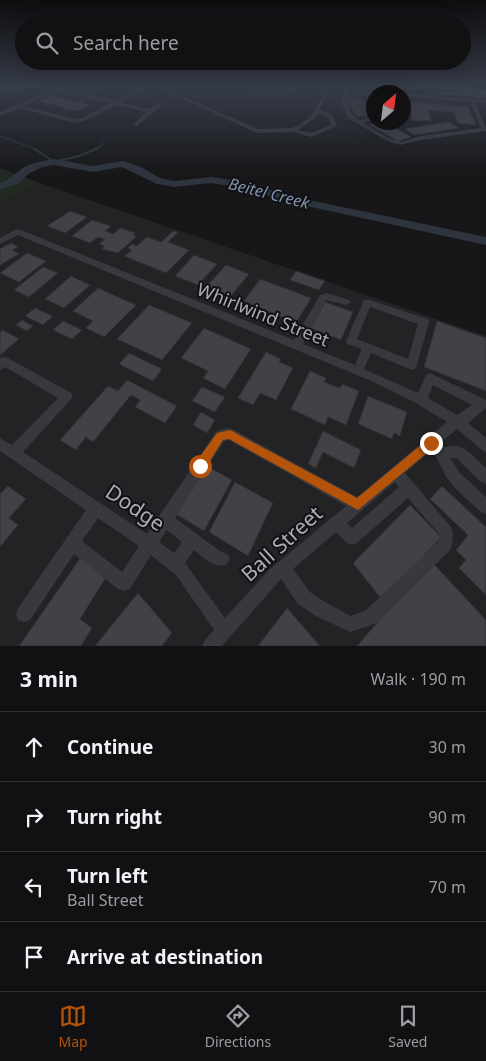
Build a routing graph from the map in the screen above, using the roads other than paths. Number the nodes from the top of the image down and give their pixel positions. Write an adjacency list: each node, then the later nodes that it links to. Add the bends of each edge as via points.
1 (59, 115): 10 (street)
2 (90, 115): 10 (street)
3 (106, 115): 10 (street, via 94,122)
4 (146, 115): 13 (street)
5 (220, 115): 15 (street, via 253,130)
6 (314, 115): 15 (street)
7 (328, 115): 15 (street, via 334,126 310,135)
8 (349, 115): 12 (street)
9 (479, 115): 14 (street)
10 (80, 120)
11 (366, 120): 12 (street)
12 (358, 122): 14 (street, via 402,144 427,136)
13 (136, 125)
14 (485, 129)
15 (293, 130)
16 (0, 241): 18 (street, Whirlwind Street, via 18,232)
17 (346, 302): 18 (street, via 327,296 323,298)
18 (296, 346): 21 (street, Whirlwind Street)
19 (368, 347): 19 (street, via 412,365 424,322 367,302 351,341); 21 (street)
20 (0, 365): 27 (street, via 4,361 67,397)
21 (358, 371): 22 (street, Whirlwind Street)
22 (421, 400): 23 (street, Whirlwind Street); 23 (street, Ball Street, via 430,378 482,404)
23 (458, 422): 24 (street, Whirlwind Street); 25 (street, Ball Street)
24 (484, 440)
25 (431, 443): 28 (street); 29 (street, Ball Street)
26 (0, 444): 27 (street, Dodge)
27 (13, 453): 34 (street, Dodge)
28 (443, 454): 30 (street, via 459,452); 33 (street, via 444,465)
29 (396, 472): 31 (street); 32 (street, Ball Street)
30 (486, 477)
31 (410, 488): 36 (street, via 352,538); 42 (street, via 446,532 445,545 372,617 350,624 322,610 304,598)
32 (358, 505): 35 (street, via 230,434 220,436); 36 (street, Ball Street)
33 (486, 507)
34 (96, 508): 38 (street); 39 (street, Dodge)
35 (164, 520): 37 (street); 39 (street)
36 (336, 523): 42 (street, Ball Street)
37 (192, 541): 40 (street); 41 (street)
38 (72, 543): 39 (street, via 124,583); 43 (street)
39 (150, 544): 41 (street, Dodge)
40 (222, 559)
41 (175, 564): 44 (street, Dodge)
42 (283, 568): 44 (street, Ball Street)
43 (24, 614)
44 (224, 630): 45 (street, Ball Street)
45 (211, 646)

